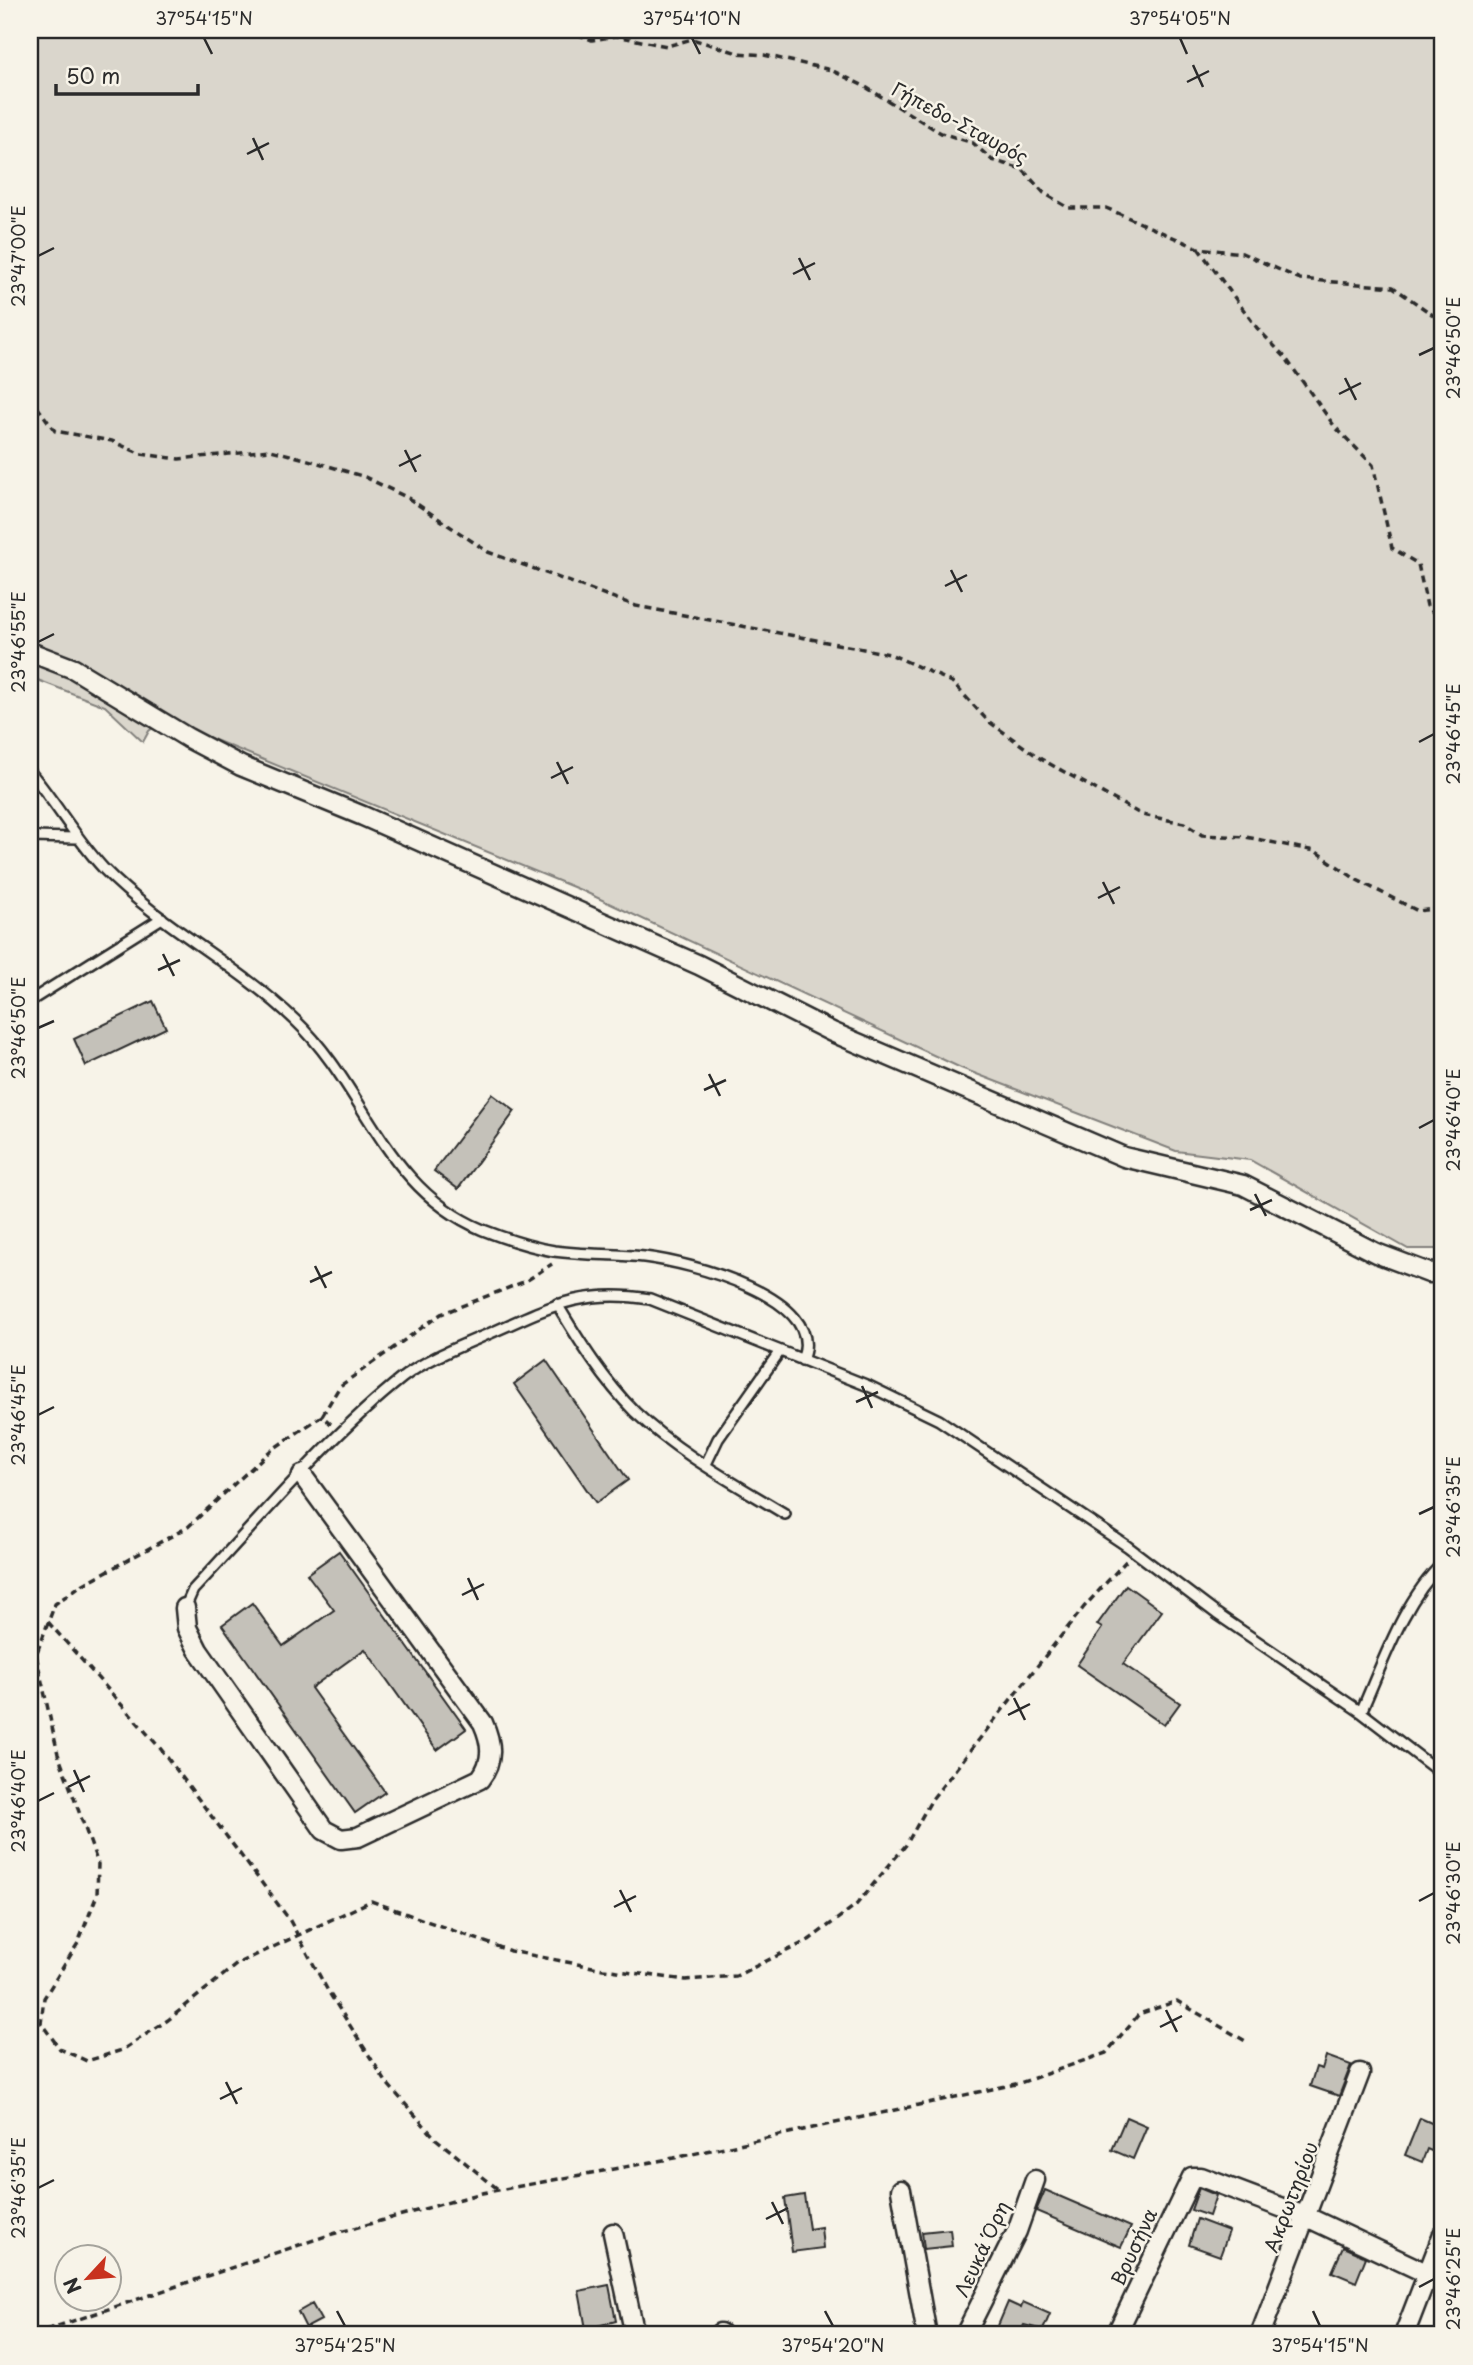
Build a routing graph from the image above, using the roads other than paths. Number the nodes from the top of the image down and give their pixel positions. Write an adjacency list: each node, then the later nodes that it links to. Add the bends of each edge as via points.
1 (30, 652): 7 (street, via 74,669 241,766 699,965 845,1037 1125,1157 1243,1185 1376,1254 1429,1272)
2 (30, 772): 4 (lane)
3 (30, 837): 4 (lane)
4 (78, 838): 5 (lane, via 105,870)
5 (162, 918): 6 (lane); 10 (lane, via 294,1019 340,1074 394,1161 442,1205 516,1242 670,1262 759,1291 785,1305 800,1322 806,1337)
6 (30, 1001)
7 (1443, 1272)
8 (557, 1304): 9 (lane, via 616,1294 650,1299); 11 (lane, via 634,1411); 12 (lane, via 404,1377)
9 (780, 1351): 10 (lane); 11 (lane, via 718,1439)
10 (802, 1360): 16 (lane, via 939,1420)
11 (706, 1464): 13 (lane)
12 (302, 1475): 15 (lane, via 192,1590); 15 (street, via 483,1723 491,1741 488,1768 480,1779 358,1837 341,1839 324,1830 198,1650 187,1628)
13 (785, 1514)
14 (1443, 1563): 16 (lane, via 1409,1609)
15 (185, 1608)
16 (1361, 1712): 17 (lane)
17 (1443, 1774)
18 (1360, 2073): 21 (street, Ακρωτηρίου)
19 (1035, 2180): 28 (street, Λευκά Όρη, via 1017,2231)
20 (901, 2190): 27 (street)
21 (1307, 2217): 24 (street); 29 (street, Βρυσήνα, via 1192,2177); 30 (street, Ακρωτηρίου)
22 (613, 2233): 26 (street)
23 (1443, 2234): 24 (street)
24 (1426, 2274): 25 (street); 31 (street)
25 (1443, 2281)
26 (635, 2335)
27 (927, 2335)
28 (965, 2335)
29 (1116, 2335)
30 (1260, 2335)
31 (1404, 2335)

